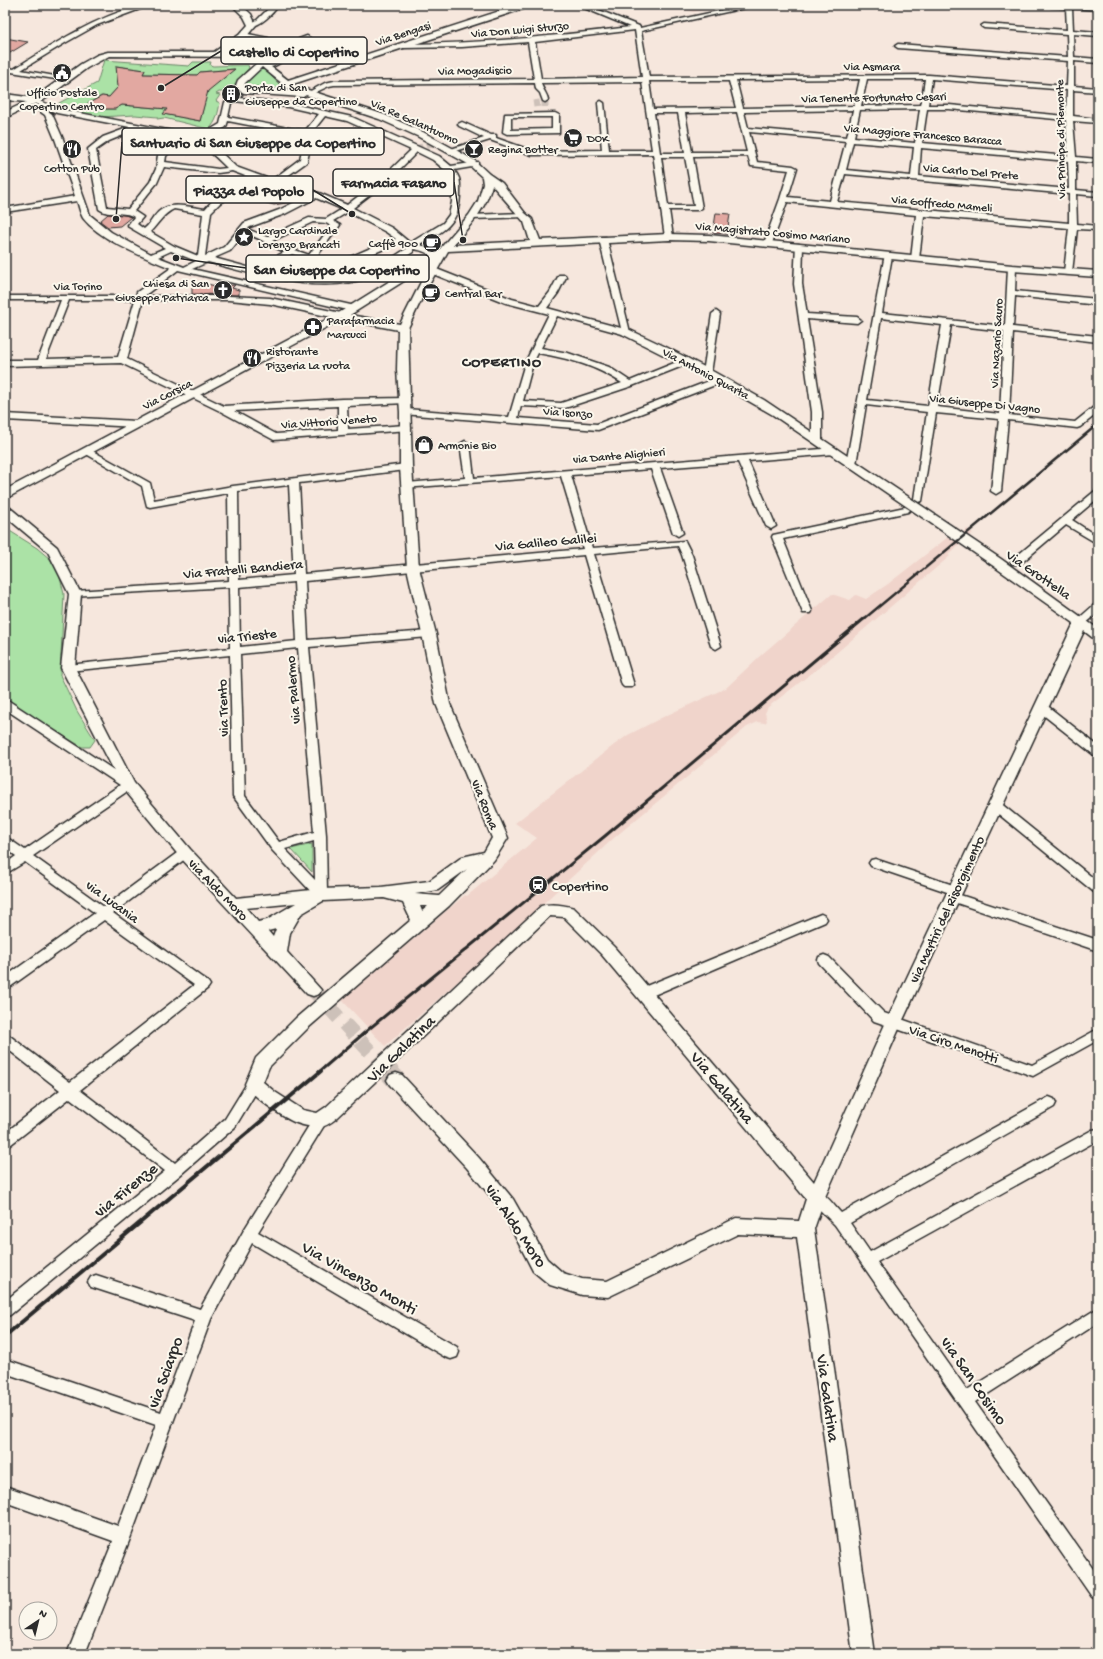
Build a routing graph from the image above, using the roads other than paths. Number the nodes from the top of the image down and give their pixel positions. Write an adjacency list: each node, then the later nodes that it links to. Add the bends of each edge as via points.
1 (148, 5): 25 (street, via 92,24)
2 (236, 5): 10 (street, via 248,16)
3 (276, 5): 10 (street)
4 (526, 5): 18 (street, Via Bengasi)
5 (580, 5): 12 (street)
6 (755, 5): 12 (street, Via Don Luigi Sturzo, via 656,26)
7 (1051, 5): 8 (street)
8 (1069, 6): 9 (street); 13 (street, Via Principe di Piemonte)
9 (1098, 8)
10 (252, 25): 15 (street)
11 (984, 26): 13 (street)
12 (635, 27): 17 (street, Via Don Luigi Sturzo); 29 (street)
13 (1069, 32): 14 (street); 21 (street, Via Principe di Piemonte)
14 (1098, 34)
15 (243, 36): 20 (street); 22 (street, Via Re Galantuomo, via 245,46); 22 (street, via 266,39 266,44 270,48 267,56)
16 (307, 38): 22 (street, via 301,40 281,60)
17 (531, 40): 18 (street, Via Don Luigi Sturzo); 31 (street)
18 (404, 46): 32 (street, Via Bengasi)
19 (898, 46): 21 (street)
20 (215, 55): 22 (street); 30 (street, via 108,54 95,58)
21 (1071, 59): 23 (street); 33 (street, Via Principe di Piemonte)
22 (260, 61): 32 (street, Via Re Galantuomo); 35 (street, via 241,82 239,88)
23 (1098, 61)
24 (5, 69): 25 (street)
25 (15, 71): 30 (street)
26 (864, 77): 27 (street, Via Asmara); 28 (street, Via Asmara); 49 (street)
27 (929, 77): 33 (street, Via Asmara); 47 (street)
28 (732, 78): 29 (street, Via Asmara); 51 (street)
29 (646, 79): 31 (street, Via Mogadiscio); 52 (street)
30 (66, 80): 39 (street)
31 (536, 80): 34 (street); 38 (street, Via Mogadiscio, via 334,83)
32 (287, 83): 37 (street, Via Re Galantuomo)
33 (1070, 88): 36 (street, Via Asmara); 57 (street, Via Principe di Piemonte)
34 (539, 89): 43 (street); 44 (street, via 543,92)
35 (244, 90): 37 (street); 42 (street)
36 (1098, 90)
37 (294, 92): 38 (street, Via Re Galantuomo)
38 (308, 94): 72 (street, Via Re Galantuomo, via 382,117)
39 (46, 95): 41 (street); 45 (street); 48 (street)
40 (5, 96): 41 (street)
41 (16, 98): 45 (street); 50 (street)
42 (234, 99): 54 (street, via 288,105); 56 (street, via 228,102)
43 (536, 100)
44 (545, 100)
45 (33, 103): 48 (street); 50 (street); 93 (street, via 48,114)
46 (601, 103): 73 (street)
47 (925, 106): 49 (street, Via Tenente Fortunato Cesari); 57 (street, Via Tenente Fortunato Cesari); 70 (street)
48 (48, 107): 60 (street)
49 (857, 108): 51 (street, Via Tenente Fortunato Cesari); 67 (street)
50 (20, 109): 55 (street)
51 (740, 109): 53 (street, Via Tenente Fortunato Cesari); 61 (street)
52 (650, 111): 53 (street, Via Tenente Fortunato Cesari); 74 (street)
53 (681, 111): 76 (street)
54 (324, 113): 64 (street); 71 (street, via 349,119)
55 (5, 115)
56 (225, 118): 64 (street); 68 (street, via 223,125)
57 (1069, 119): 58 (street, Via Tenente Fortunato Cesari); 77 (street, Via Principe di Piemonte)
58 (1098, 122)
59 (462, 124): 66 (street)
60 (136, 127): 65 (street); 99 (street, via 106,139 92,149 103,208)
61 (746, 130): 67 (street, Via Maggiore Francesco Baracca); 75 (street)
62 (507, 132): 63 (street); 63 (street, via 507,115 546,111 555,115 556,131); 66 (street)
63 (528, 132): 69 (street)
64 (308, 134): 87 (street, via 304,160)
65 (182, 135): 68 (street); 79 (street, via 162,155)
66 (490, 138): 69 (street); 72 (street)
67 (849, 139): 70 (street, Via Maggiore Francesco Baracca); 83 (street)
68 (199, 140): 81 (street)
69 (505, 143): 73 (street, via 532,154)
70 (918, 145): 77 (street, Via Maggiore Francesco Baracca); 86 (street)
71 (416, 149): 82 (street, via 436,158); 97 (street, via 389,176)
72 (452, 150): 80 (street, Via Re Galantuomo)
73 (606, 152): 74 (street)
74 (657, 154): 76 (street); 96 (street)
75 (752, 154): 76 (street); 94 (street, via 754,164 793,168)
76 (689, 155): 96 (street, via 698,208)
77 (1072, 159): 78 (street, Via Maggiore Francesco Baracca); 88 (street, Via Principe di Piemonte)
78 (1098, 161)
79 (161, 164): 81 (street, via 218,171); 99 (street, via 153,183)
80 (474, 164): 82 (street); 84 (street, Via Re Galantuomo)
81 (233, 169): 85 (street, Via Antonio Quarta)
82 (449, 169): 119 (street, via 456,178 453,215 444,226)
83 (842, 172): 86 (street, Via Carlo Del Prete); 95 (street)
84 (486, 176): 89 (street); 90 (street, Via Re Galantuomo, via 499,185)
85 (254, 177): 87 (street, Via Antonio Quarta); 100 (street, via 216,201)
86 (914, 178): 88 (street, Via Carlo Del Prete)
87 (273, 182): 92 (street, Via Antonio Quarta)
88 (1072, 192): 91 (street, Via Carlo Del Prete); 107 (street, Via Principe di Piemonte)
89 (486, 193): 90 (street); 104 (street)
90 (506, 194): 102 (street, Via Re Galantuomo)
91 (1098, 194)
92 (316, 195): 97 (street, Via Antonio Quarta); 109 (street)
93 (78, 198): 98 (street); 123 (street, via 86,216 94,225)
94 (784, 199): 95 (street, Via Goffredo Mameli); 116 (street)
95 (833, 204): 101 (street, Via Goffredo Mameli)
96 (665, 208): 111 (street)
97 (349, 209): 105 (street); 114 (street, Via Antonio Quarta, via 389,230)
98 (5, 210)
99 (130, 211): 103 (street)
100 (207, 212): 106 (street, via 173,207 157,218); 125 (street)
101 (920, 213): 107 (street, Via Goffredo Mameli); 124 (street)
102 (522, 215): 104 (street); 115 (street, Via Re Galantuomo, via 529,221)
103 (139, 217): 106 (street); 110 (street, via 132,225)
104 (472, 217): 120 (street)
105 (327, 220): 113 (street, via 312,220); 121 (street, via 336,225 311,258)
106 (158, 221): 110 (street)
107 (1072, 226): 108 (street, Via Goffredo Mameli); 131 (street, Via Principe di Piemonte)
108 (1098, 228)
109 (242, 229): 113 (street); 125 (street, via 227,249)
110 (146, 233): 118 (street)
111 (669, 236): 112 (street, Via Magistrato Cosimo Mariano); 116 (street, Via Magistrato Cosimo Mariano)
112 (603, 239): 115 (street, Via Magistrato Cosimo Mariano); 152 (street)
113 (267, 240): 121 (street)
114 (402, 240): 119 (street, Via Antonio Quarta); 126 (street)
115 (536, 243): 120 (street, Via Magistrato Cosimo Mariano)
116 (768, 243): 117 (street, Via Magistrato Cosimo Mariano)
117 (799, 246): 122 (street, Via Magistrato Cosimo Mariano); 147 (street, via 798,284)
118 (170, 248): 123 (street); 125 (street)
119 (410, 248): 127 (street, Via Antonio Quarta); 130 (street, via 375,272 347,280 290,278)
120 (445, 248): 127 (street)
121 (291, 252): 130 (street)
122 (888, 256): 124 (street, Via Magistrato Cosimo Mariano); 145 (street)
123 (151, 257): 129 (street)
124 (915, 259): 128 (street, Via Magistrato Cosimo Mariano)
125 (204, 260): 129 (street); 130 (street)
126 (344, 263)
127 (429, 265): 141 (street, Via Corsica); 142 (street, Via Antonio Quarta, via 509,301); 150 (street)
128 (1012, 268): 131 (street, Via Magistrato Cosimo Mariano); 135 (street, Via Nazario Sauro)
129 (180, 269): 134 (street); 138 (street, via 140,294)
130 (251, 270)
131 (1068, 272): 132 (street, Via Magistrato Cosimo Mariano)
132 (1098, 274)
133 (562, 277): 142 (street)
134 (280, 293): 139 (street); 141 (street)
135 (1010, 293): 140 (street); 151 (street, Via Nazario Sauro)
136 (5, 298): 137 (street, Via Torino)
137 (66, 298): 138 (street, Via Torino); 157 (street)
138 (140, 298): 139 (street, Via Torino, via 229,298); 155 (street)
139 (270, 301): 146 (street, Via Torino)
140 (1098, 302)
141 (352, 308): 146 (street, Via Corsica)
142 (542, 310): 143 (street, Via Antonio Quarta)
143 (554, 313): 152 (street, Via Antonio Quarta); 154 (street)
144 (716, 314): 159 (street)
145 (878, 315): 149 (street); 165 (street)
146 (341, 316): 150 (street); 162 (street, Via Corsica)
147 (803, 316): 148 (street); 177 (street, via 817,412)
148 (857, 320)
149 (947, 323): 151 (street); 169 (street)
150 (403, 328): 163 (street, via Roma)
151 (1008, 330): 153 (street); 172 (street, Via Nazario Sauro)
152 (626, 332): 156 (street, Via Antonio Quarta)
153 (1098, 339)
154 (535, 350): 161 (street, via 565,355 606,369); 166 (street)
155 (122, 360): 157 (street); 162 (street, Via Vittorio Veneto)
156 (686, 361): 159 (street, Via Antonio Quarta); 161 (street)
157 (41, 362): 158 (street)
158 (5, 363)
159 (707, 372): 160 (street, Via Antonio Quarta)
160 (720, 380): 173 (street, Via Isonzo, via 598,427); 177 (street, Via Antonio Quarta)
161 (629, 384): 166 (street, via 562,406)
162 (193, 395): 168 (street, Via Vittorio Veneto); 174 (street, Via Corsica)
163 (405, 400): 164 (street); 170 (street, via Roma)
164 (342, 402): 168 (street); 176 (street)
165 (863, 402): 169 (street, Via Giuseppe Di Vagno); 182 (street)
166 (518, 403): 173 (street)
167 (1098, 408): 172 (street, Via Giuseppe Di Vagno, via 1077,425)
168 (223, 409): 176 (street, Via Vittorio Veneto, via 274,437)
169 (932, 410): 172 (street, Via Giuseppe Di Vagno); 193 (street)
170 (406, 412): 173 (street, Via Isonzo); 175 (street, via Roma)
171 (5, 417): 174 (street)
172 (1004, 418): 190 (street, Via Nazario Sauro)
173 (513, 420)
174 (136, 424): 179 (street, Via Corsica)
175 (406, 428): 176 (street, Via Vittorio Veneto); 184 (street, via Roma)
176 (343, 432)
177 (817, 438): 180 (street, Via Antonio Quarta)
178 (465, 444): 186 (street)
179 (86, 451): 189 (street, via 147,484 150,504); 192 (street, Via Corsica)
180 (834, 451): 181 (street, via Dante Alighieri); 182 (street, Via Antonio Quarta)
181 (742, 459): 183 (street, via Dante Alighieri); 198 (street)
182 (852, 464): 201 (street, Via Antonio Quarta)
183 (654, 465): 185 (street, via Dante Alighieri); 200 (street)
184 (406, 467): 187 (street); 188 (street, via Roma)
185 (565, 473): 186 (street, via Dante Alighieri); 203 (street)
186 (470, 481): 188 (street, via Dante Alighieri)
187 (294, 482): 189 (street); 206 (street, via Palermo)
188 (407, 486): 205 (street, via Roma)
189 (233, 489): 207 (street, via Trento)
190 (996, 491)
191 (1098, 493): 196 (street)
192 (5, 495)
193 (920, 498)
194 (5, 510): 199 (street)
195 (905, 510): 210 (street, via 777,536)
196 (1066, 520): 202 (street); 204 (street)
197 (5, 521): 199 (street)
198 (772, 526)
199 (24, 527): 208 (street, via 53,550)
200 (680, 538): 203 (street, Via Galileo Galilei); 215 (street)
201 (961, 538): 211 (street, Via Grottella)
202 (1098, 541)
203 (588, 552): 205 (street, Via Galileo Galilei); 218 (street)
204 (1016, 562)
205 (413, 568): 206 (street, Via Fratelli Bandiera); 212 (street, via Roma)
206 (300, 578): 207 (street, Via Fratelli Bandiera); 214 (street, via Palermo)
207 (234, 584): 208 (street, Via Fratelli Bandiera); 216 (street, via Trento)
208 (75, 594): 217 (street)
209 (1098, 607): 211 (street)
210 (807, 611)
211 (1081, 622): 213 (street, Via Grottella); 220 (street, via Martiri del Risorgimento)
212 (429, 634): 214 (street, via Trieste); 229 (street, via Roma, via 443,704 500,838)
213 (1098, 635)
214 (303, 644): 216 (street, via Trieste); 224 (street, via Palermo)
215 (716, 646)
216 (235, 650): 217 (street, via Trieste); 226 (street, via Trento, via 239,796)
217 (68, 668): 222 (street, via Aldo Moro)
218 (628, 685)
219 (5, 704): 222 (street)
220 (1041, 707): 221 (street); 223 (street, via Martiri del Risorgimento)
221 (1098, 752)
222 (128, 785): 227 (street, via Aldo Moro); 228 (street)
223 (995, 805): 233 (street); 235 (street, via Martiri del Risorgimento)
224 (320, 835): 226 (street); 236 (street, via Palermo)
225 (5, 842): 228 (street, via Lucania)
226 (276, 847): 236 (street, via Trento)
227 (185, 853): 239 (street, via Aldo Moro); 241 (street)
228 (25, 856): 231 (street); 241 (street, via Lucania)
229 (489, 856): 232 (street, via 468,861); 238 (street, via Roma)
230 (875, 863): 235 (street)
231 (5, 870)
232 (433, 886): 234 (street); 238 (street)
233 (1098, 889)
234 (381, 893): 236 (street); 237 (street)
235 (953, 893): 245 (street); 251 (street, via Martiri del Risorgimento)
236 (321, 895): 240 (street)
237 (409, 899): 238 (street); 243 (street)
238 (443, 902): 243 (street, via Roma)
239 (234, 904): 240 (street); 244 (street, via Aldo Moro)
240 (294, 904): 244 (street, via 271,924); 246 (street, via 282,932)
241 (104, 913): 248 (street); 256 (street, via Lucania, via 203,985)
242 (822, 919): 250 (street)
243 (420, 922): 255 (street, via Roma, via 302,1023 262,1062)
244 (255, 928): 246 (street, via Aldo Moro)
245 (1098, 946)
246 (279, 953): 249 (street, via Aldo Moro)
247 (824, 960): 251 (street, Via Ciro Menotti, via 879,1017)
248 (5, 984)
249 (313, 990)
250 (644, 993): 258 (street, Via Galatina, via 608,951 568,912 547,910 482,968 332,1112); 262 (street, Via Galatina)
251 (894, 1022): 252 (street, Via Ciro Menotti, via 1033,1071); 262 (street, via Martiri del Risorgimento)
252 (1098, 1034)
253 (5, 1040): 256 (street)
254 (396, 1080): 264 (street, via Aldo Moro, via 507,1204 540,1265 557,1280 582,1288 608,1289 736,1226)
255 (254, 1084): 258 (street, via 299,1117); 261 (street, via Firenze, via 230,1123)
256 (70, 1090): 260 (street); 261 (street)
257 (1049, 1103): 263 (street)
258 (320, 1120): 265 (street, via Sciarpo)
259 (1097, 1134): 266 (street)
260 (5, 1141)
261 (175, 1171): 268 (street, via Firenze)
262 (816, 1197): 263 (street, via San Cosimo); 264 (street, Via Galatina)
263 (840, 1221): 266 (street, via San Cosimo)
264 (805, 1229): 279 (street, Via Galatina)
265 (249, 1234): 270 (street, via Sciarpo); 271 (street, Via Vincenzo Monti)
266 (868, 1260): 273 (street, via San Cosimo)
267 (96, 1282): 270 (street)
268 (5, 1310)
269 (1098, 1315): 273 (street)
270 (204, 1318): 274 (street, via Sciarpo)
271 (452, 1352)
272 (5, 1366): 274 (street)
273 (966, 1399): 277 (street, via San Cosimo)
274 (166, 1421): 276 (street, via Sciarpo)
275 (5, 1494): 276 (street)
276 (123, 1536): 278 (street, via Sciarpo)
277 (1098, 1591)
278 (76, 1654)
279 (864, 1654)

